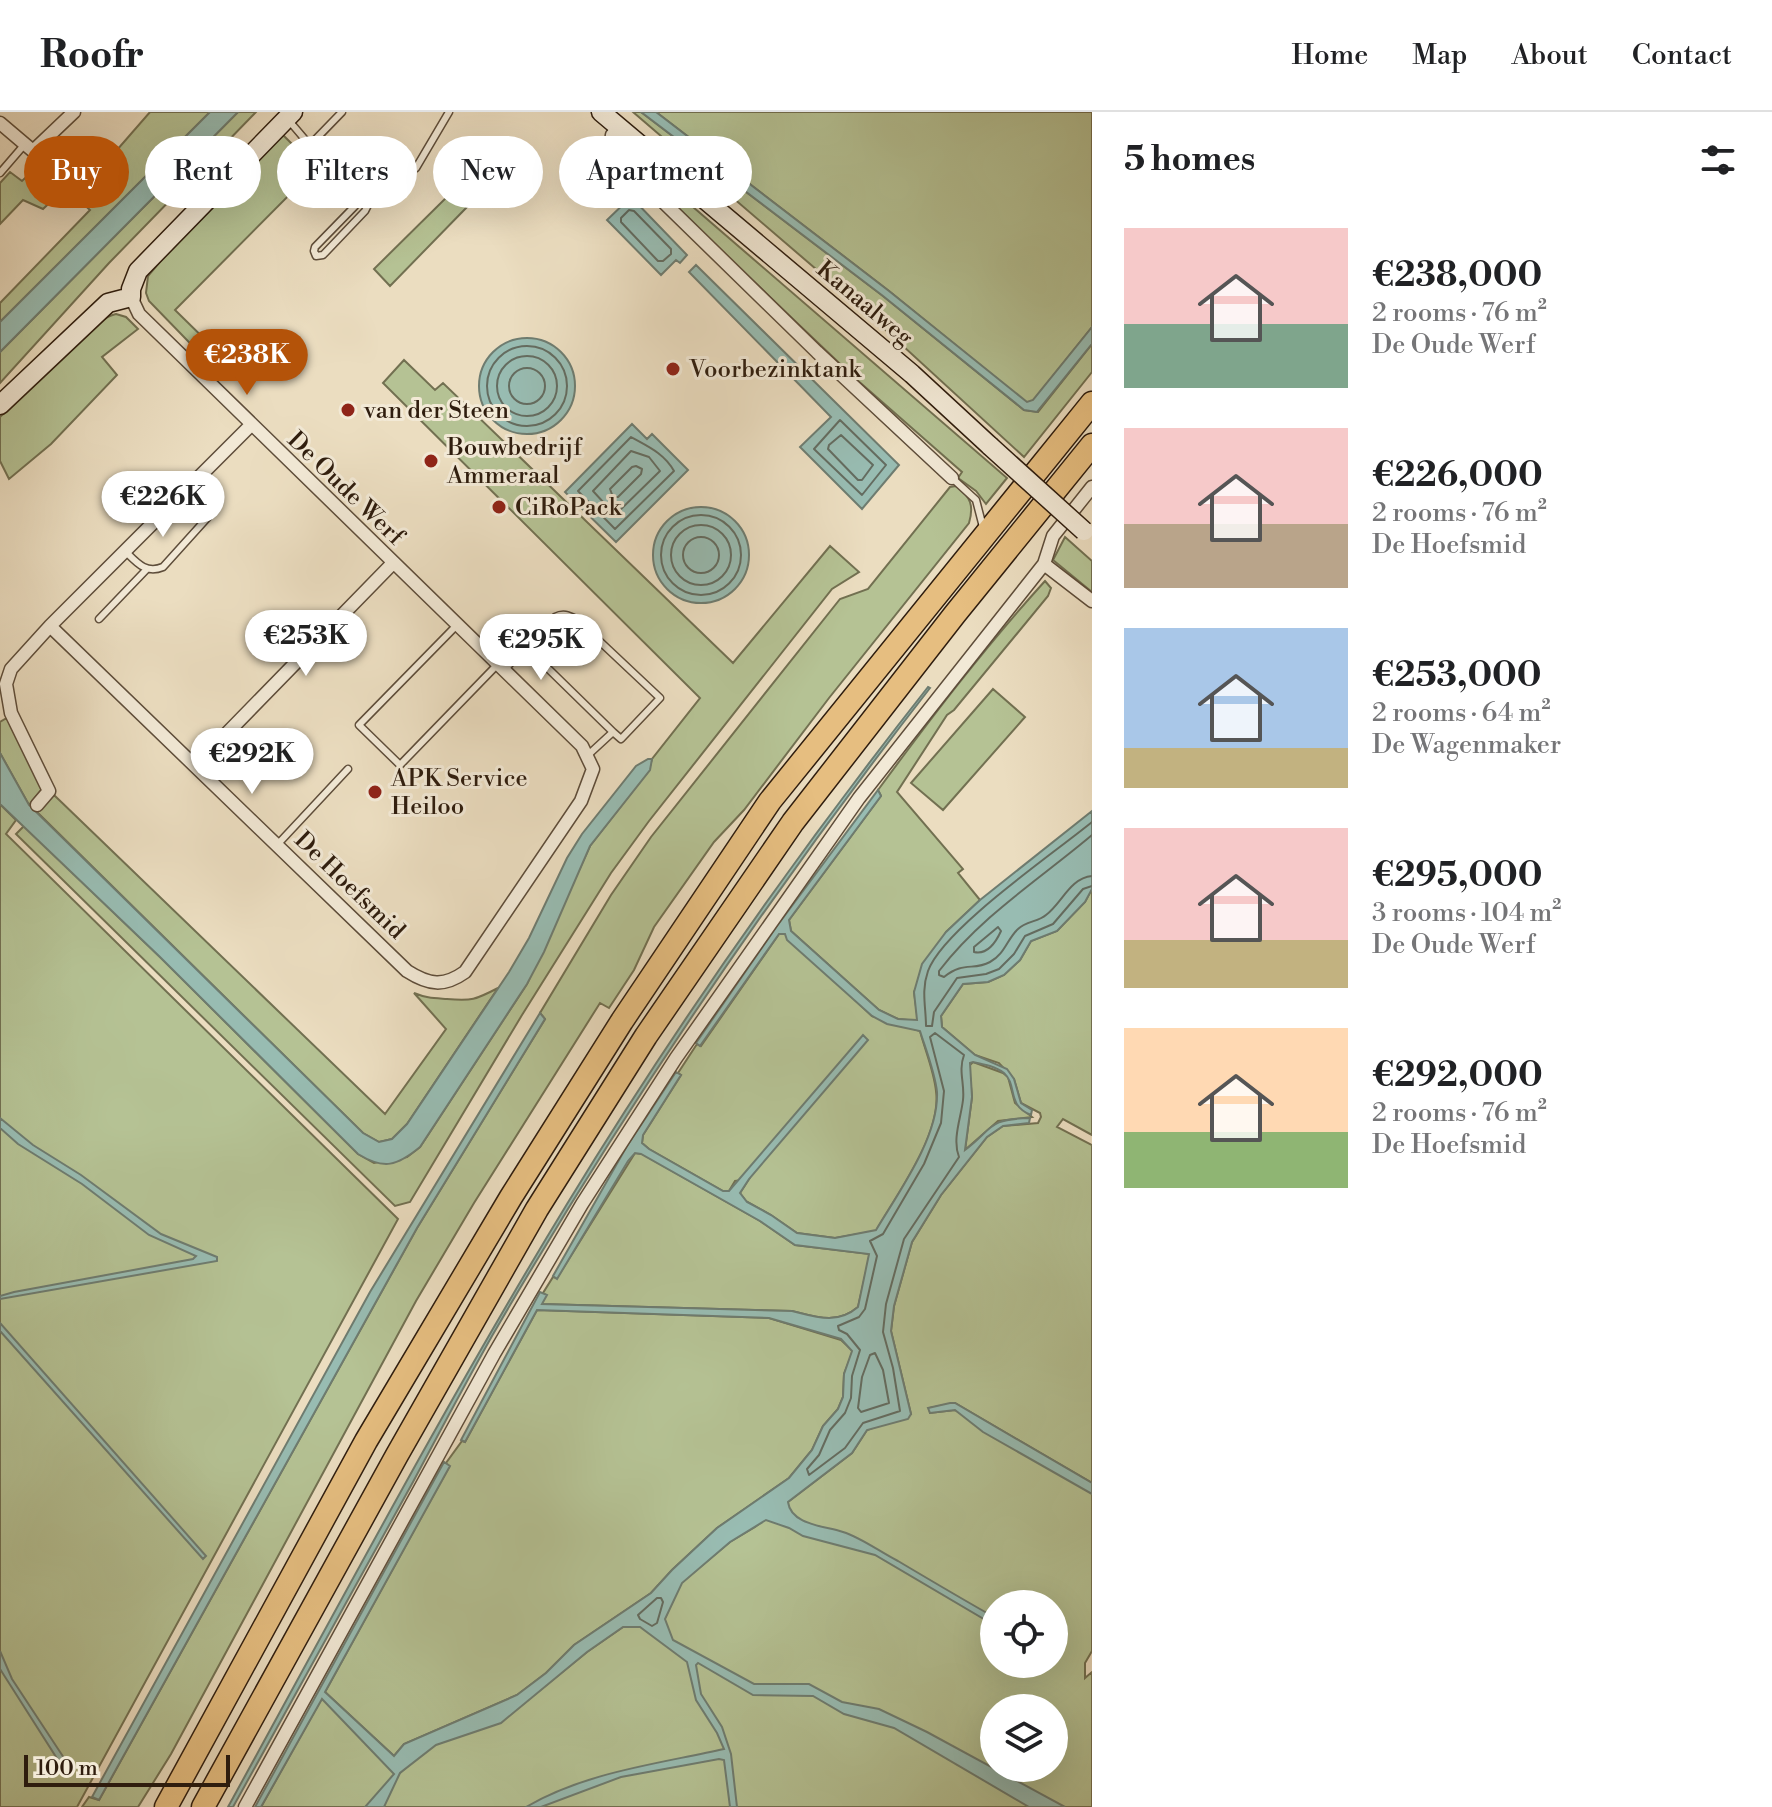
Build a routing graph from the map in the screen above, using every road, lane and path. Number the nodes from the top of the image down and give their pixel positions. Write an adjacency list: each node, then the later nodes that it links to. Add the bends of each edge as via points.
1 (74, 112): 8 (street)
2 (342, 112): 10 (lane)
3 (449, 112): 13 (lane)
4 (601, 112): 7 (street, Kanaalweg)
5 (286, 114): 9 (lane); 17 (street, via 138,271)
6 (0, 123): 11 (street)
7 (619, 127): 22 (street, via 610,150); 25 (street, Kanaalweg, bridge, via 912,374)
8 (44, 136)
9 (304, 136)
10 (319, 136)
11 (24, 144)
12 (24, 152): 14 (lane)
13 (417, 166)
14 (0, 173)
15 (353, 208): 16 (lane, via 315,247 315,255 323,255)
16 (365, 208)
17 (131, 297): 19 (street, via 108,303); 20 (street, De Oude Werf, via 139,314)
18 (1092, 403): 26 (highway)
19 (0, 405)
20 (250, 426): 23 (street); 28 (street, De Oude Werf)
21 (1092, 445): 45 (highway, via 793,822 646,1036 537,1209)
22 (952, 478): 26 (lane, via 976,500)
23 (192, 483): 27 (street); 30 (lane, via 211,509 209,516 163,567)
24 (1092, 487): 29 (street, via 1053,536)
25 (1088, 534)
26 (985, 535): 44 (highway, via 770,801 614,1034 366,1441)
27 (125, 552): 30 (lane); 33 (street)
28 (392, 564): 34 (street, De Oude Werf); 40 (street)
29 (1044, 564): 31 (street); 46 (street, via 859,798 641,1111 494,1354)
30 (146, 570): 32 (lane)
31 (1092, 601)
32 (99, 619)
33 (50, 626): 40 (street, De Hoefsmid); 42 (street, via 11,669 6,684 11,713 49,791)
34 (456, 626): 37 (street, De Oude Werf); 37 (lane, via 359,725 400,765)
35 (518, 636): 37 (lane)
36 (526, 647): 37 (lane); 38 (lane); 38 (lane, via 555,617 568,615 660,698 621,739)
37 (498, 666): 39 (street, De Oude Werf)
38 (613, 732): 39 (lane)
39 (588, 755): 43 (street, De Hoefsmid, via 593,769 581,801 465,972 453,981 422,981 407,971)
40 (195, 766): 43 (street, De Hoefsmid)
41 (348, 769): 43 (lane)
42 (37, 805)
43 (277, 845)
44 (166, 1807)
45 (203, 1807)
46 (245, 1807)

